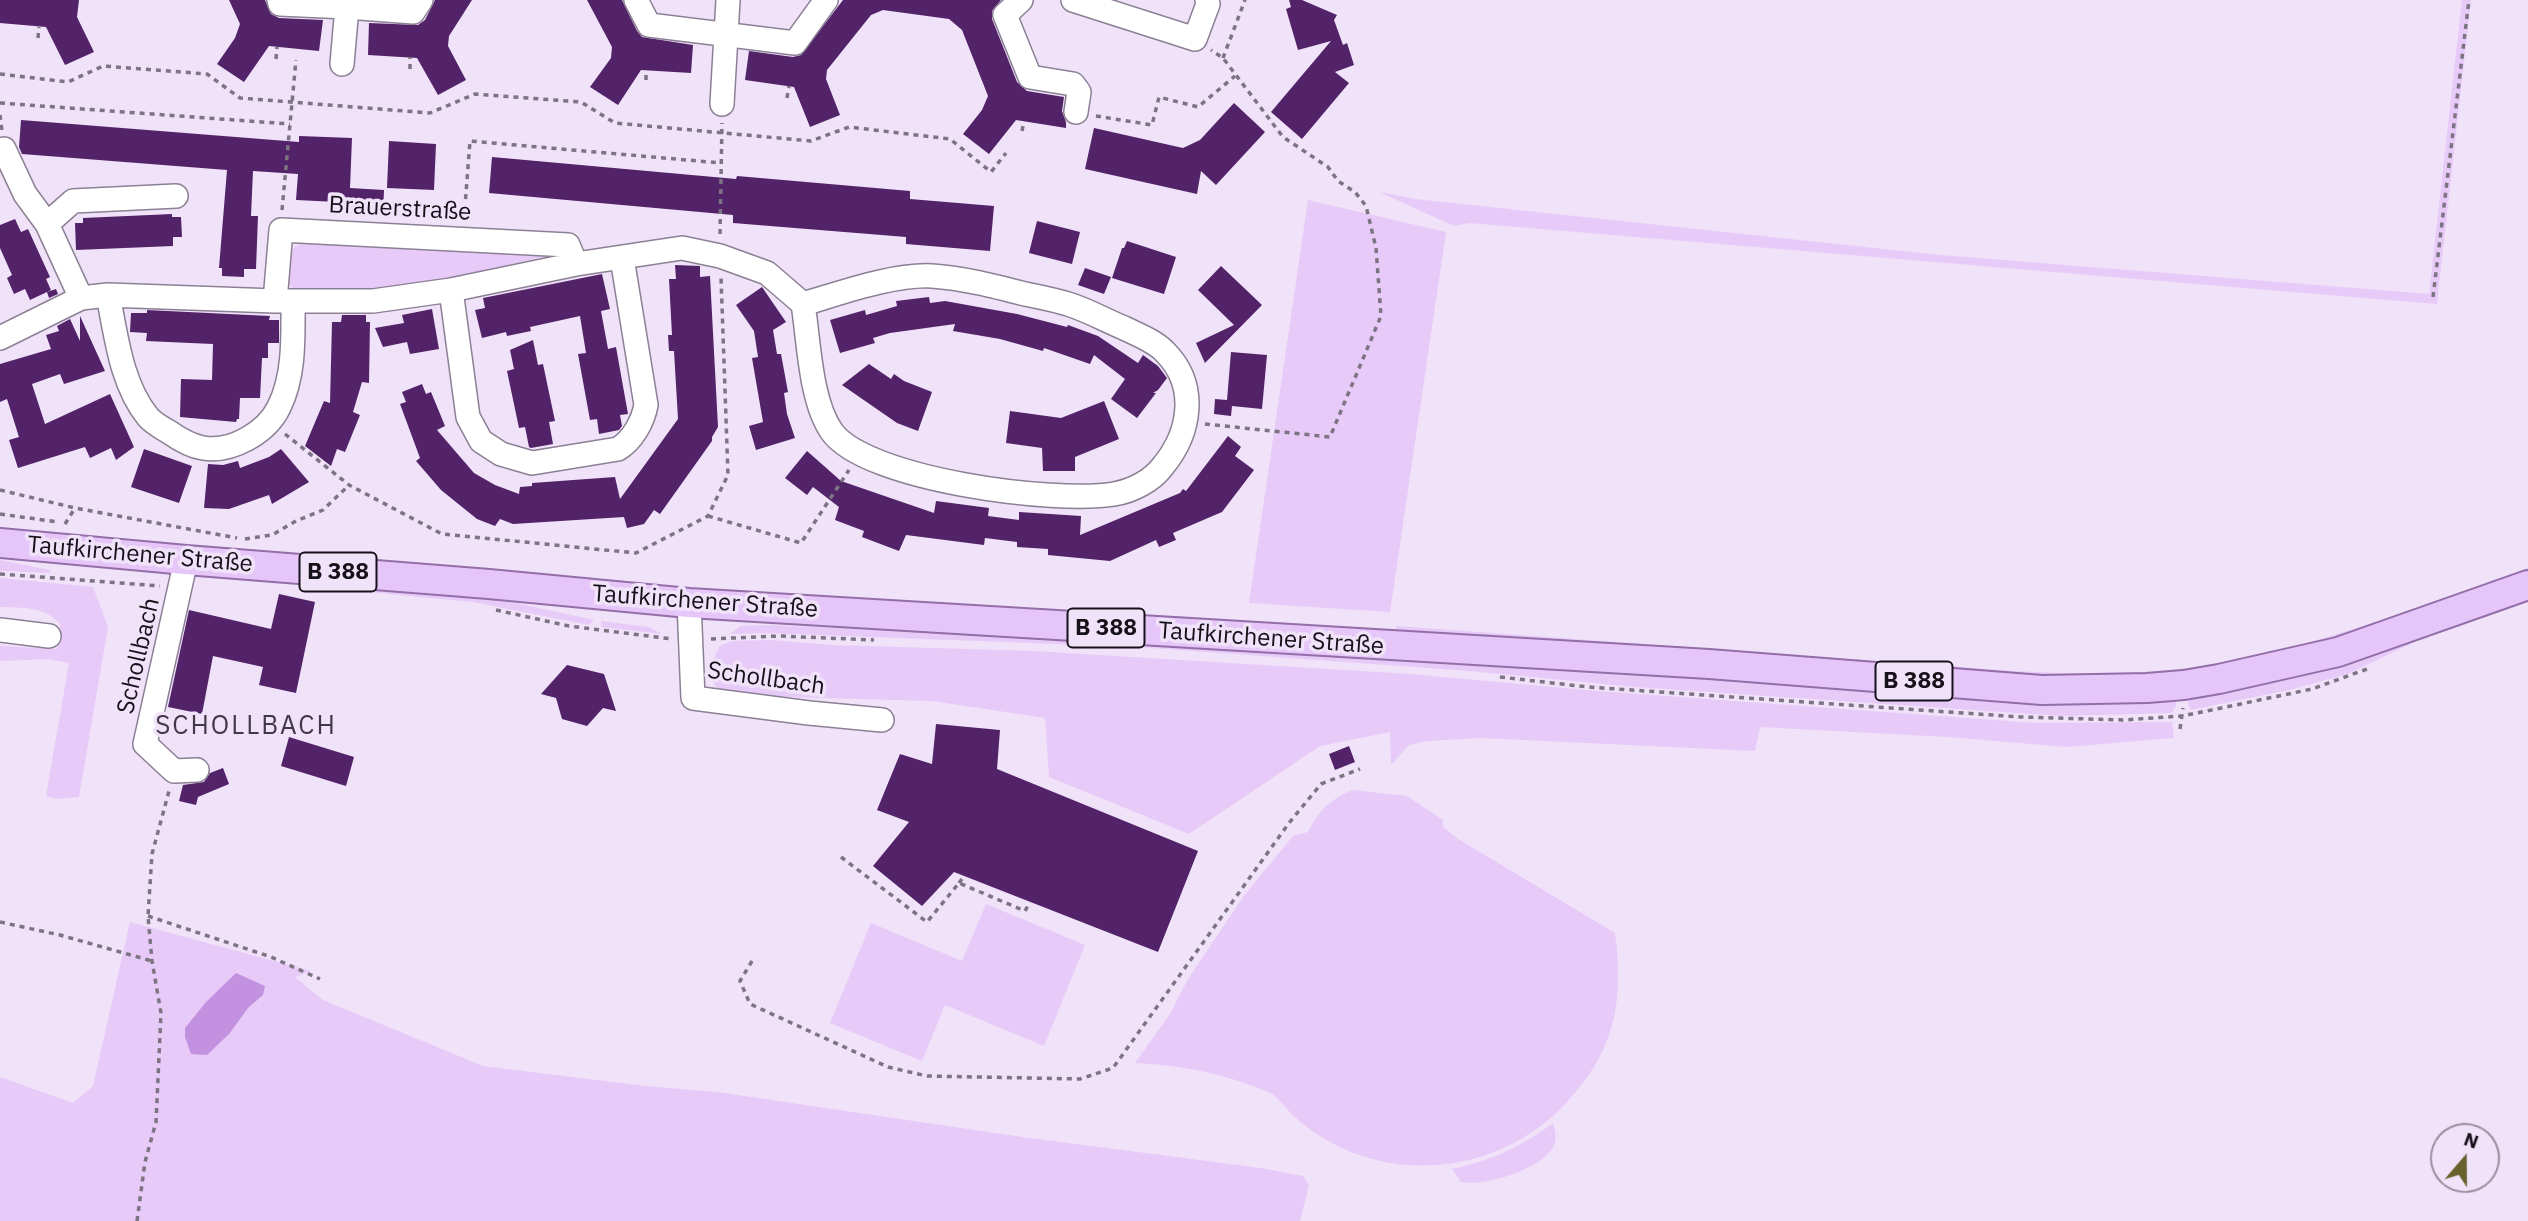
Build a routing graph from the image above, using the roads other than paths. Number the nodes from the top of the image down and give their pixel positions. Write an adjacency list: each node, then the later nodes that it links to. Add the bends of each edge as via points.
1 (279, 0): 9 (street, via 280,4)
2 (421, 0): 9 (street, via 413,12)
3 (636, 0): 10 (street, via 649,25)
4 (728, 0): 10 (street)
5 (826, 0): 10 (street, via 795,43)
6 (1021, 0): 13 (street, via 1006,15 1030,76 1073,84 1079,92)
7 (1073, 0): 8 (street, via 1195,39)
8 (1206, 0)
9 (347, 4): 11 (street)
10 (725, 33): 12 (street)
11 (342, 64)
12 (722, 104)
13 (1076, 112)
14 (4, 149): 16 (street, via 25,194)
15 (176, 196): 16 (street, via 74,201)
16 (47, 224): 21 (street)
17 (622, 258): 18 (street); 19 (street, via 646,405 637,428 618,449 532,463 513,460 481,442 468,416); 23 (street, via 682,248 720,256 766,273)
18 (576, 264): 19 (street); 22 (street, Brauerstraße, via 568,245 281,230)
19 (451, 290): 22 (street, via 373,301)
20 (108, 295): 21 (street); 22 (street); 22 (street, via 120,357 149,419 191,444 211,449 254,435 279,407 290,373)
21 (81, 298): 24 (street)
22 (284, 301)
23 (803, 304): 23 (street, via 817,395 826,421 844,444 892,466 1000,492 1116,494 1140,486 1161,469 1186,422 1186,386 1165,351 1072,305 929,276 881,282)
24 (0, 338)
25 (0, 543): 26 (main road, Taufkirchener Straße / B 388)
26 (185, 572): 28 (main road, Taufkirchener Straße / B 388, via 489,584); 32 (street, Schollbach, via 145,744)
27 (2528, 585): 28 (main road, Taufkirchener Straße / B 388, via 2338,652 2184,685 2097,691)
28 (689, 603): 31 (street, Schollbach, via 693,698)
29 (0, 630): 30 (street)
30 (49, 636)
31 (882, 720)
32 (185, 771)

